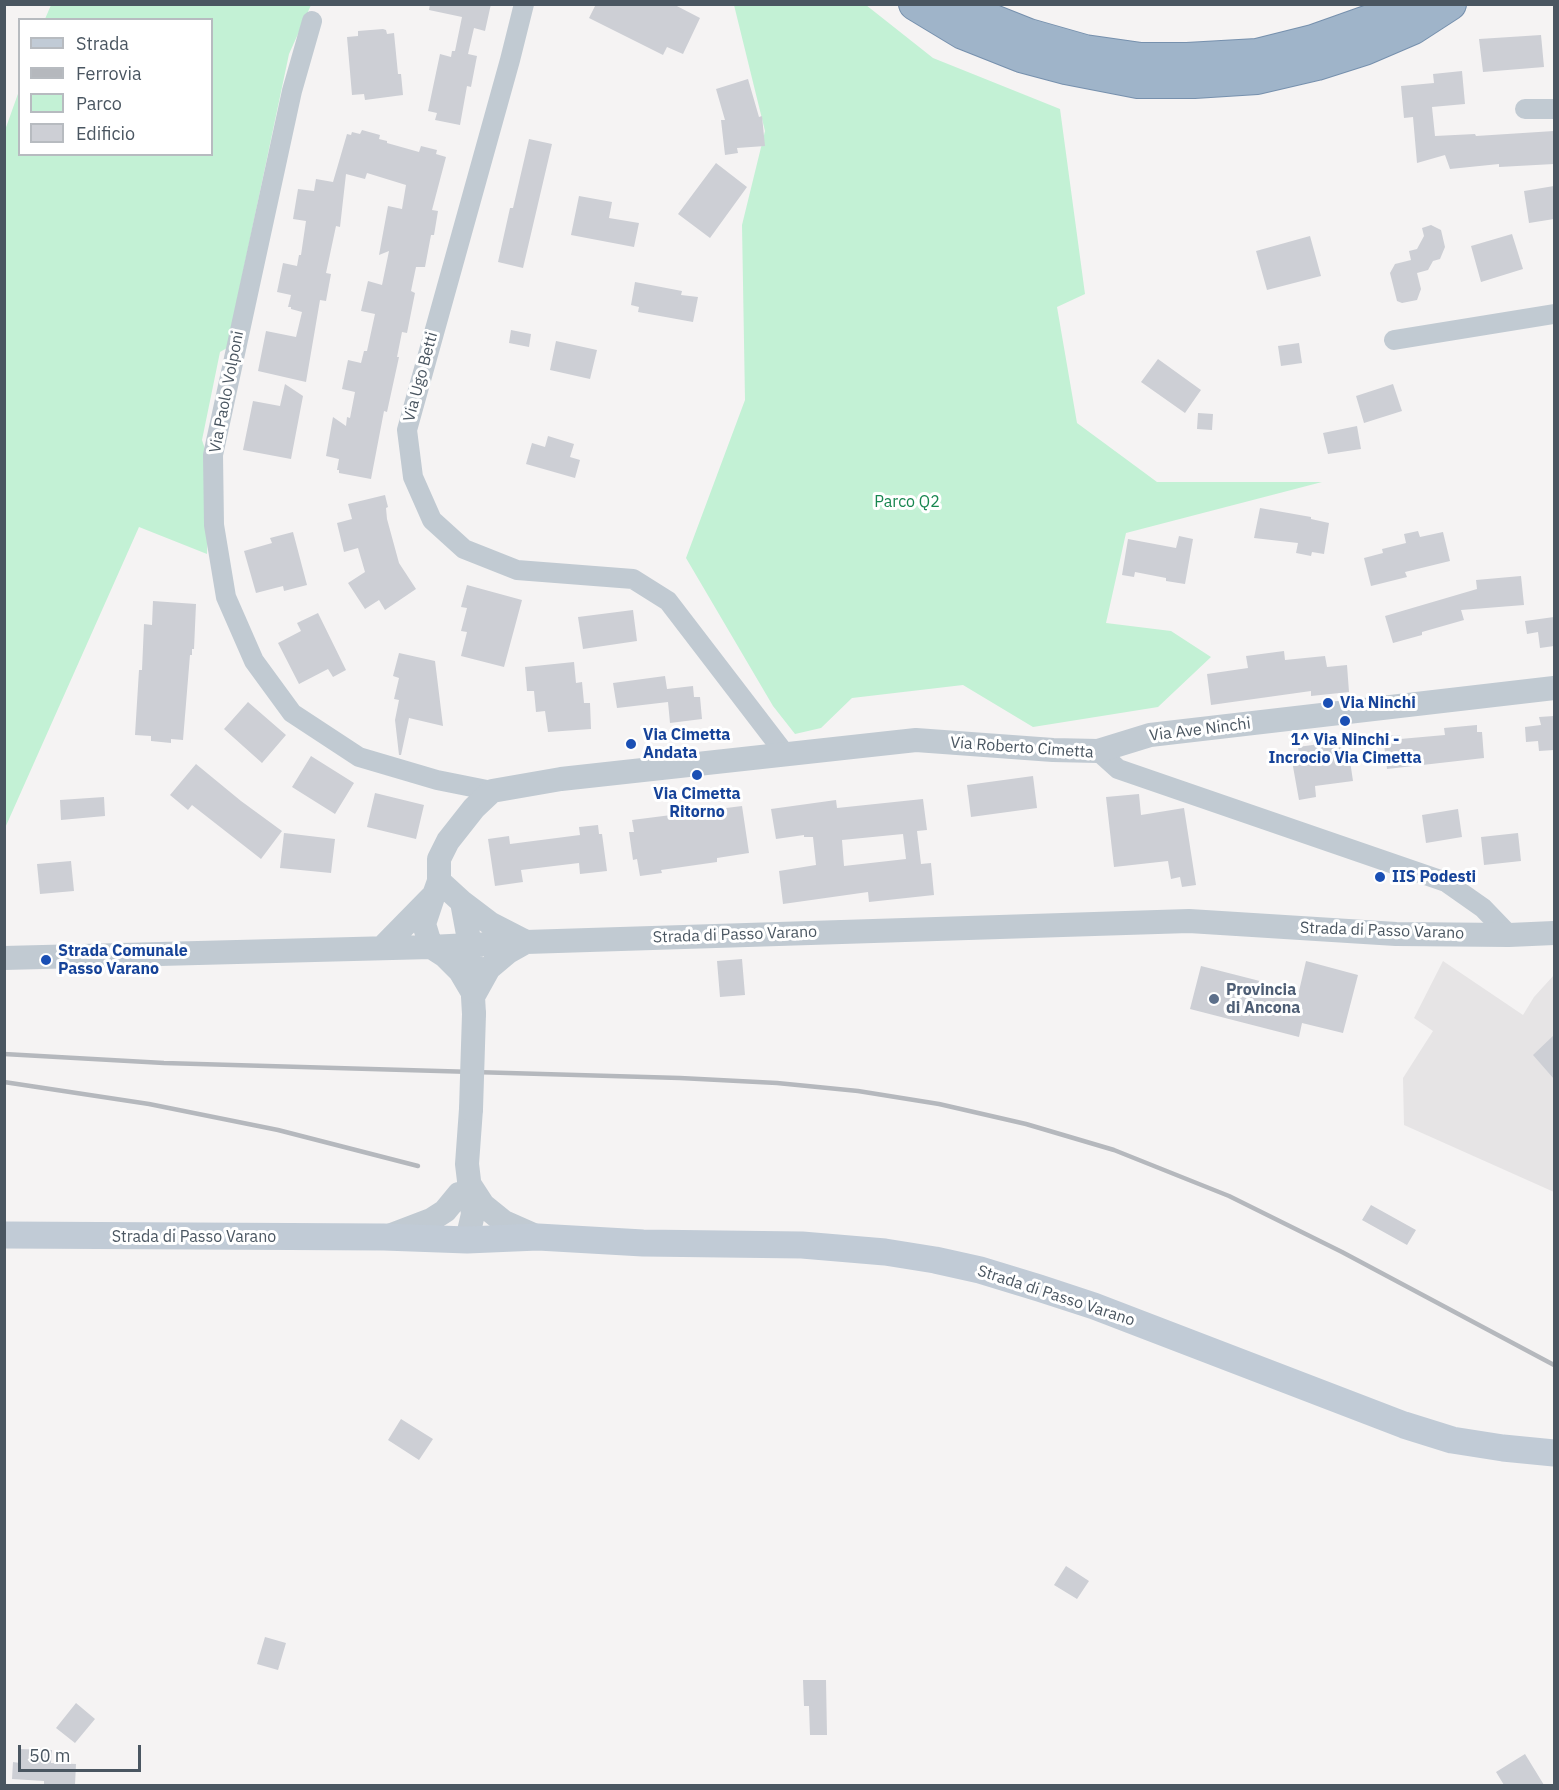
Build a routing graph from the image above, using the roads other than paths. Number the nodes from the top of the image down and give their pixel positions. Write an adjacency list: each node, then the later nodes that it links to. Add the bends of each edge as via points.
1 (524, 4): 13 (street, Via Ugo Betti, via 407,430 413,477 432,520 464,549 517,570 633,579 668,601)
2 (915, 4): 5 (highway, via 963,33 1021,56 1138,82 1257,78 1317,64 1413,28)
3 (958, 4): 4 (highway, via 1029,35 1085,51 1141,59 1187,59 1257,55 1312,41)
4 (1406, 4)
5 (1450, 4)
6 (312, 21): 14 (street, Via Paolo Volponi, via 290,102 213,455 213,525 226,597 254,661 292,713 359,757)
7 (1526, 109): 8 (street)
8 (1554, 109)
9 (1554, 314): 10 (street)
10 (1394, 340)
11 (1554, 688): 12 (street, Via Ave Ninchi, via 1150,735)
12 (1098, 751): 13 (street, Via Roberto Cimetta, via 916,740); 18 (street, Via Roberto Cimetta, via 1118,769 1446,882 1483,908)
13 (786, 755): 14 (street, Via Roberto Cimetta, via 561,779)
14 (492, 791): 15 (street, via 448,841 439,859)
15 (436, 888): 16 (street, Strada di Passo Varano); 21 (street, via 424,924); 22 (street)
16 (462, 902): 19 (street, Strada di Passo Varano, via 491,924); 20 (street)
17 (1554, 933): 18 (street, Strada di Passo Varano)
18 (1509, 936): 19 (street, Strada di Passo Varano, via 1396,934 1189,921)
19 (526, 942): 20 (street, Strada di Passo Varano); 24 (street, via 489,968)
20 (470, 945): 21 (street, Strada di Passo Varano); 24 (street)
21 (431, 947): 22 (street, Strada di Passo Varano); 24 (street, via 460,971)
22 (382, 948): 23 (street, Strada di Passo Varano)
23 (4, 958)
24 (474, 1005): 25 (street, bridge)
25 (465, 1180): 27 (street, Strada di Passo Varano, via 445,1211); 28 (street, Strada di Passo Varano, via 483,1205 504,1222); 29 (street, via 459,1216)
26 (4, 1235): 27 (main road, Strada di Passo Varano)
27 (384, 1237): 29 (main road, Strada di Passo Varano)
28 (538, 1237): 29 (main road, Strada di Passo Varano); 30 (main road, Strada di Passo Varano, via 802,1245 935,1260 1094,1306 1452,1440)
29 (467, 1240)
30 (1554, 1453)

